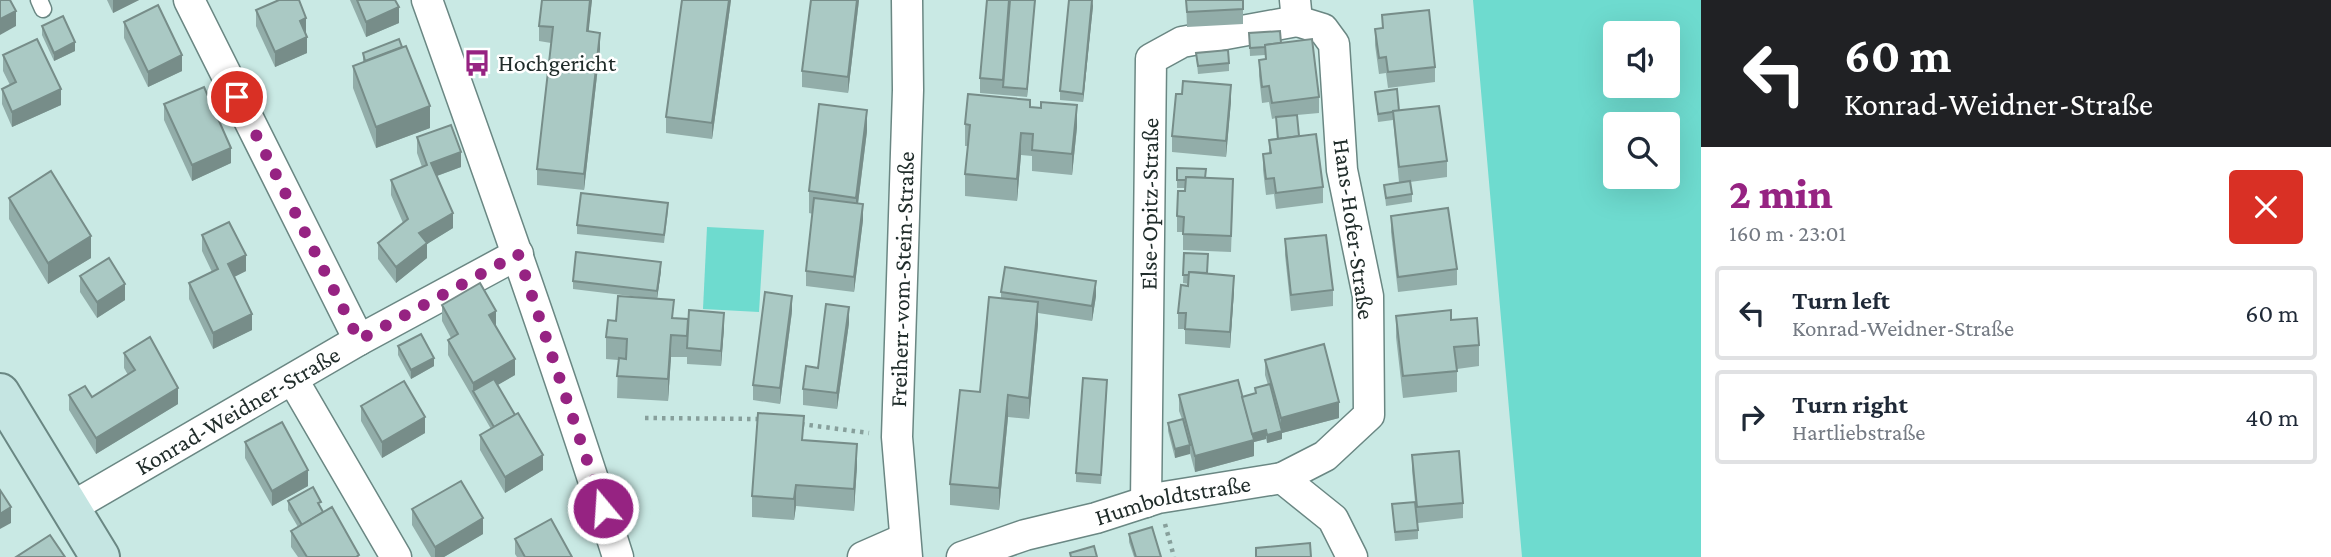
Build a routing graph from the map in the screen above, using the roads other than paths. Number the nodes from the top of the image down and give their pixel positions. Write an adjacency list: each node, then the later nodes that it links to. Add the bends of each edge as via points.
1 (188, 0): 6 (street)
2 (427, 0): 5 (street)
3 (907, 0): 12 (street, Freiherr-vom-Stein-Straße, via 897,437)
4 (1296, 11): 9 (street, Hans-Hofer-Straße, via 1323,29 1334,44 1342,170 1368,296 1369,415 1325,456); 10 (street, Else-Opitz-Straße, via 1182,42 1151,59)
5 (518, 254): 6 (street, Konrad-Weidner-Straße); 15 (street)
6 (359, 340): 7 (street, Konrad-Weidner-Straße)
7 (293, 380): 11 (street, Konrad-Weidner-Straße); 14 (street)
8 (0, 393): 11 (main road)
9 (1282, 478): 10 (street, Humboldtstraße); 18 (street, Humboldtstraße, via 1333,519)
10 (1146, 502): 17 (street, Humboldtstraße)
11 (70, 508): 13 (main road)
12 (905, 548): 16 (street)
13 (100, 557)
14 (396, 557)
15 (618, 557)
16 (863, 557)
17 (962, 557)
18 (1352, 557)

